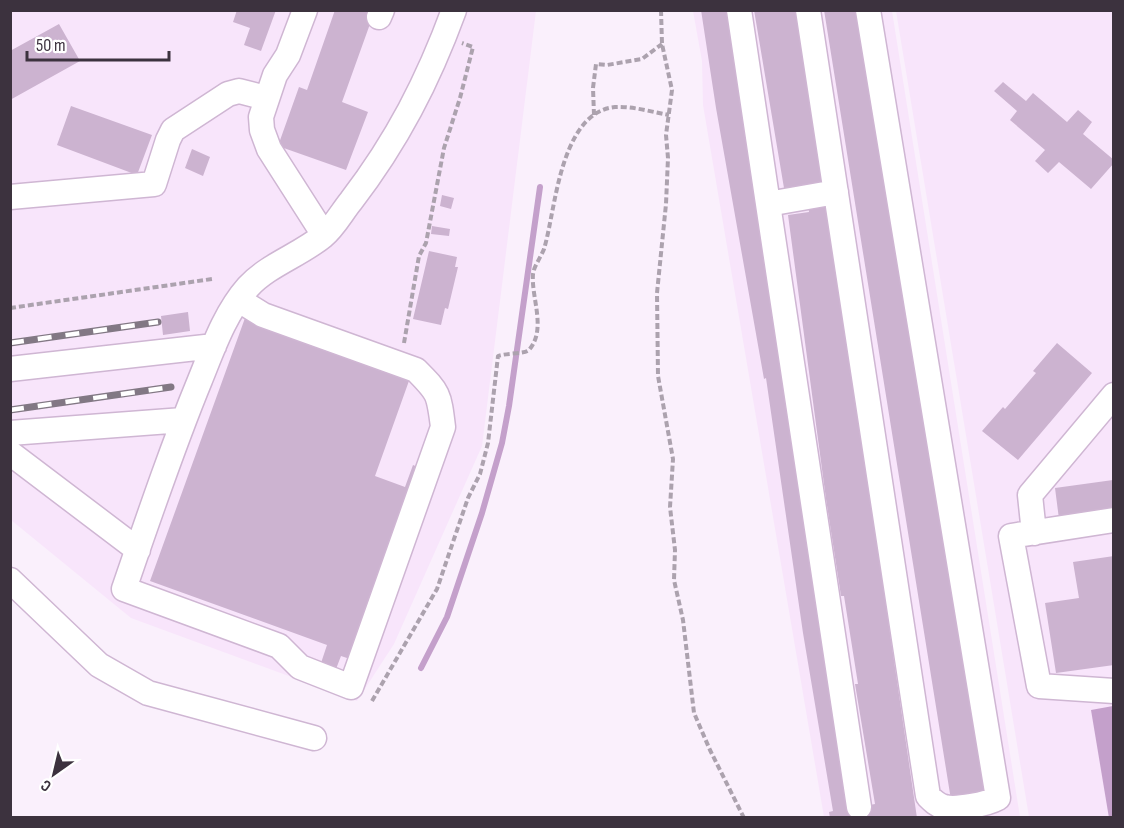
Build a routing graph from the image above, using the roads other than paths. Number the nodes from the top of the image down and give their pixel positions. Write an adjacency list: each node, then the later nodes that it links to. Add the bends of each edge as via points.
1 (305, 10): 6 (lane)
2 (454, 10): 10 (lane, via 417,100 376,168)
3 (739, 10): 9 (lane)
4 (808, 10): 7 (lane)
5 (868, 10): 7 (lane, via 998,798 989,803 947,808 928,796)
6 (266, 98): 8 (lane, via 239,91 228,94 173,130 154,184); 10 (lane, via 261,117 269,149)
7 (836, 192): 9 (lane)
8 (10, 197)
9 (768, 204): 24 (lane)
10 (324, 235): 11 (lane, via 249,286)
11 (239, 300): 12 (lane); 20 (lane, via 263,315 416,370 439,397 444,427 351,687 300,667 279,646 124,589)
12 (214, 346): 13 (lane); 15 (lane)
13 (10, 369)
14 (1113, 395): 19 (lane, via 1030,495)
15 (183, 420): 16 (lane); 20 (lane)
16 (10, 433)
17 (10, 453): 20 (lane)
18 (1113, 520): 19 (lane)
19 (1034, 533): 22 (lane, via 1011,536 1038,686)
20 (138, 550)
21 (10, 580): 23 (lane, via 99,666 148,693)
22 (1113, 691)
23 (314, 738)
24 (859, 807)

